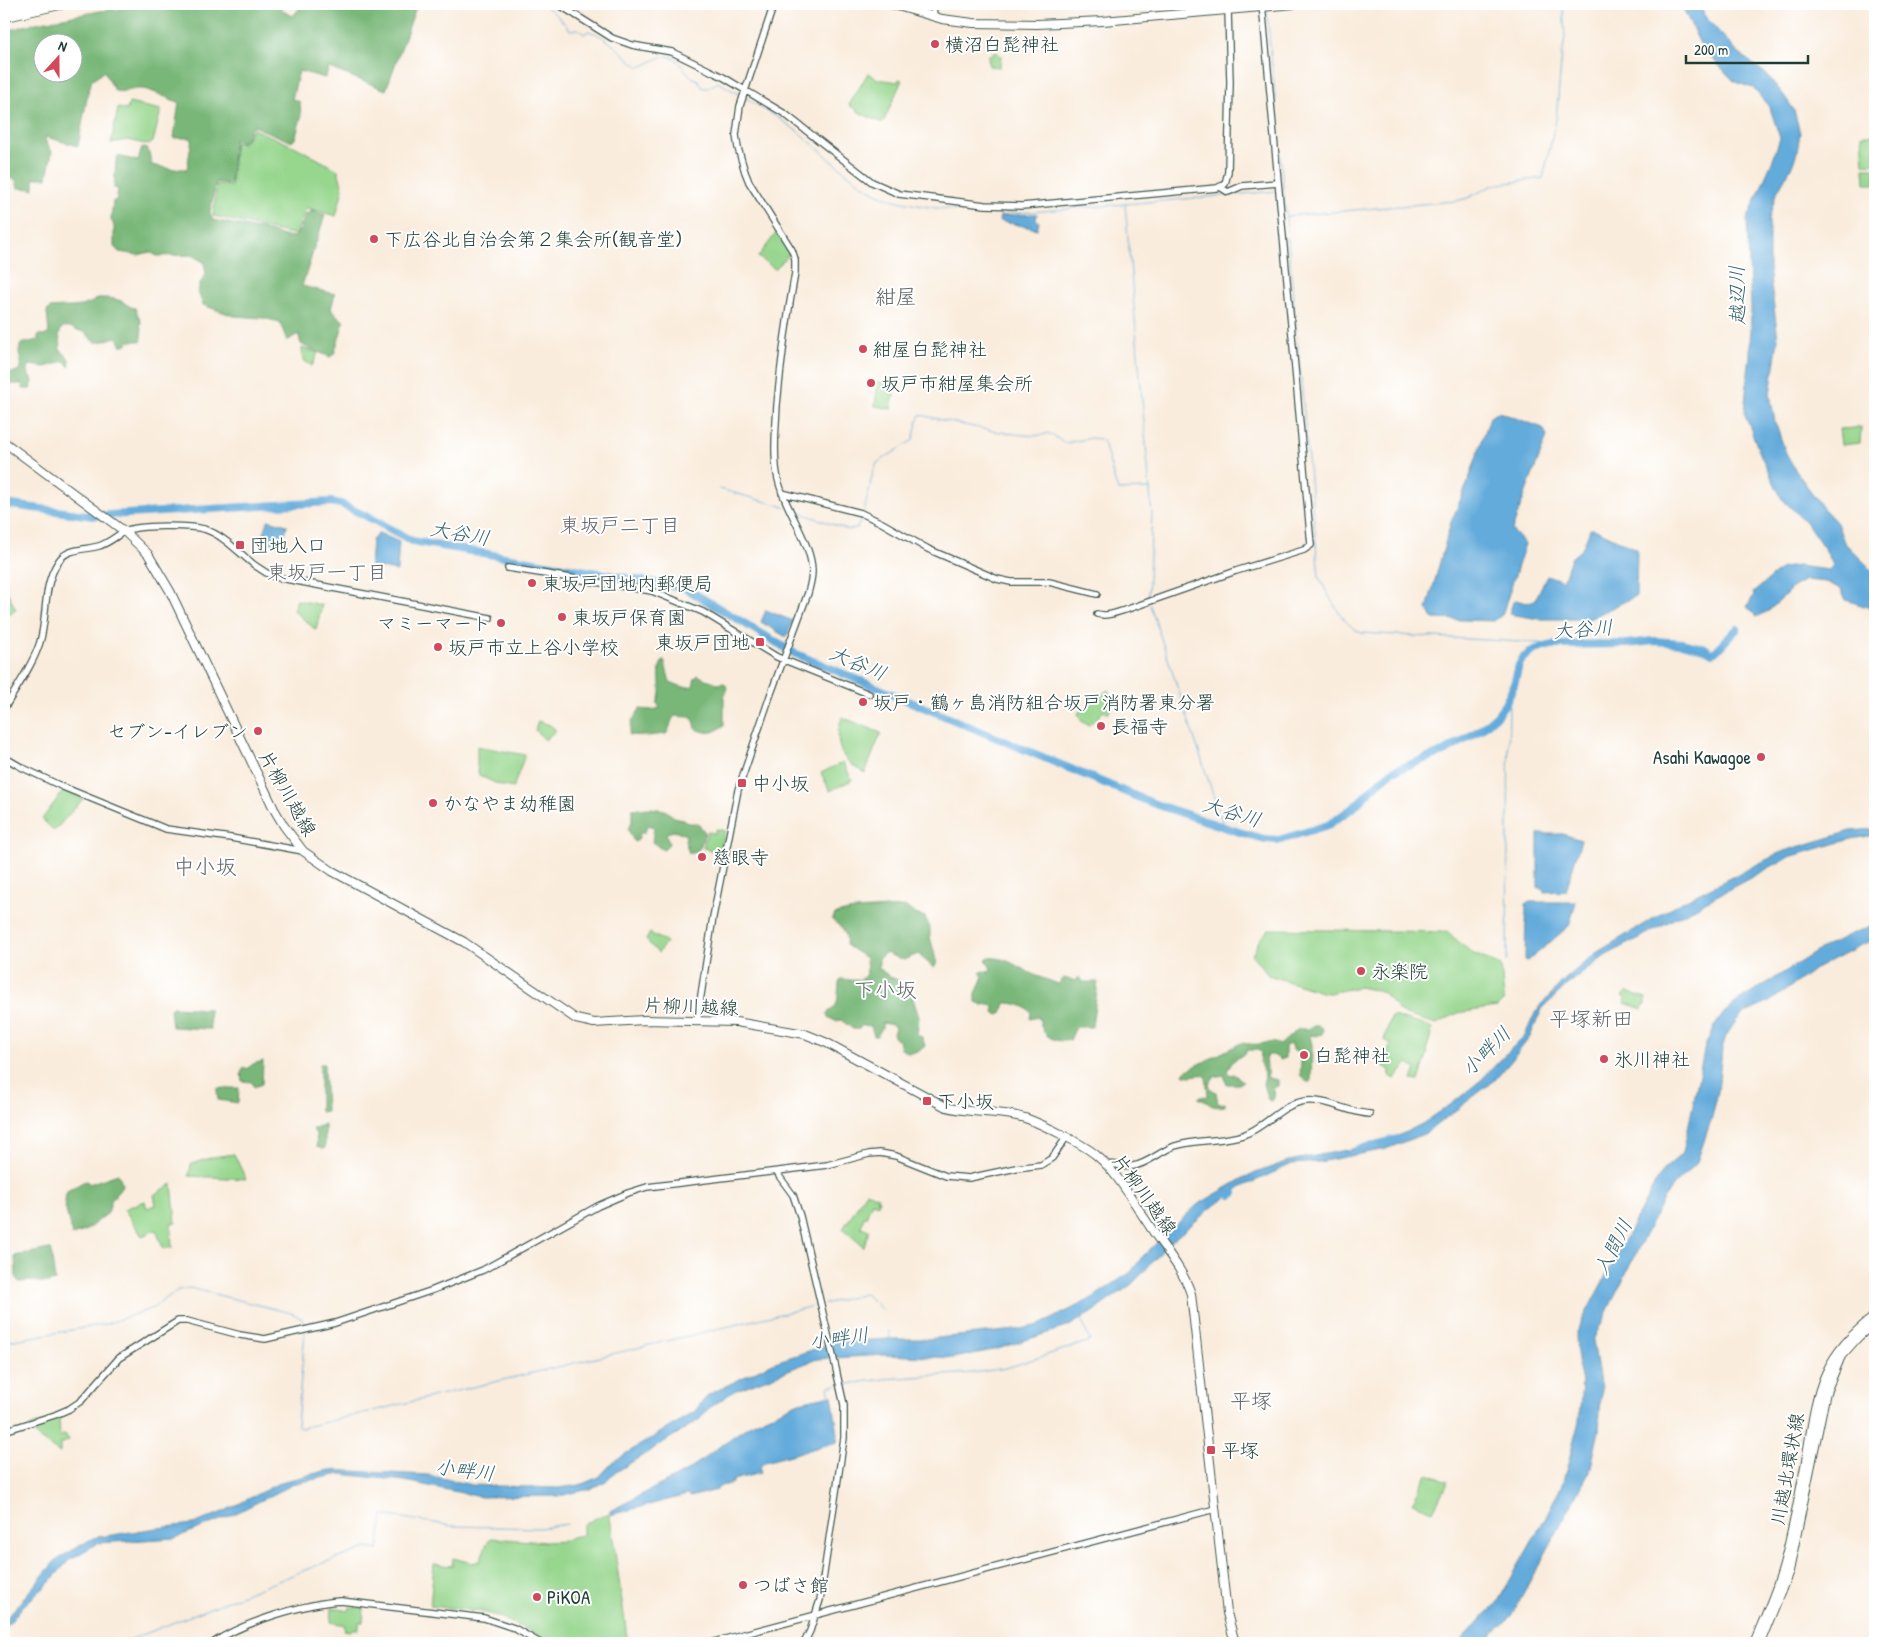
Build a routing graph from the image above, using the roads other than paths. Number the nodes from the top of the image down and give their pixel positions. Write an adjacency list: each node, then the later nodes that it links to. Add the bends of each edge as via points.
1 (25, 4): 10 (highway)
2 (62, 4): 11 (highway)
3 (558, 4): 13 (street, via 612,38 678,54)
4 (774, 4): 13 (street)
5 (891, 4): 12 (main road)
6 (933, 4): 12 (street)
7 (1294, 4): 8 (main road)
8 (1262, 5): 9 (main road); 14 (street)
9 (1228, 7): 12 (main road, via 1070,24 973,22); 15 (street, via 1229,148 1227,180)
10 (4, 9)
11 (4, 17)
12 (934, 17)
13 (745, 90): 15 (street, via 785,114 872,182 908,196 1022,206); 17 (street, via 737,126 740,156 749,182 795,259 781,355 776,423 776,460)
14 (1278, 183): 15 (street, via 1242,186 1228,192); 21 (street, via 1310,545 1304,550 1128,609)
15 (1220, 187)
16 (4, 442): 18 (main road, 片柳川越線)
17 (782, 493): 20 (street, via 860,513 928,549 998,580 1049,582); 23 (street, via 812,569 808,593)
18 (124, 532): 22 (street, via 197,527 225,540 256,567 275,577); 25 (street, via 106,544 70,552 59,559 48,586 39,646); 27 (main road, 片柳川越線, via 148,554 159,571 264,790 284,826)
19 (508, 568): 23 (street, via 652,591 703,612)
20 (1097, 594)
21 (1097, 614)
22 (490, 618)
23 (783, 659): 24 (street); 28 (street, via 735,800)
24 (869, 694)
25 (4, 708)
26 (4, 757): 27 (street, via 63,787 166,829)
27 (303, 851): 28 (main road, 片柳川越線, via 332,871 464,942 576,1019 594,1023 644,1020)
28 (697, 1022): 30 (main road, 片柳川越線, via 736,1022 805,1034 946,1107 1017,1116)
29 (1370, 1114): 31 (street, via 1321,1102 1299,1102 1246,1134 1184,1143 1135,1166)
30 (1066, 1138): 31 (main road, 片柳川越線, via 1092,1151); 32 (street, via 1052,1158 1041,1166 969,1178 946,1176 886,1154 869,1154 827,1165)
31 (1107, 1165): 36 (main road, 片柳川越線, via 1186,1281 1193,1302)
32 (778, 1172): 35 (street, via 664,1185 628,1193 598,1206 483,1270 335,1323 265,1339 178,1321 119,1358 81,1401 69,1409); 37 (street, via 797,1206 844,1405 844,1438)
33 (1875, 1316): 43 (main road, 川越北環状線, via 1841,1347 1821,1383 1785,1564)
34 (1875, 1322): 44 (main road, 川越北環状線, via 1842,1356 1826,1392 1789,1571)
35 (4, 1431)
36 (1215, 1509): 37 (street); 42 (main road, 片柳川越線, via 1227,1613)
37 (815, 1616): 40 (street); 41 (street)
38 (213, 1643): 39 (street, via 250,1624 318,1604 341,1601 484,1618 514,1628)
39 (540, 1643)
40 (710, 1643)
41 (804, 1643)
42 (1235, 1643)
43 (1754, 1643)
44 (1760, 1643)

